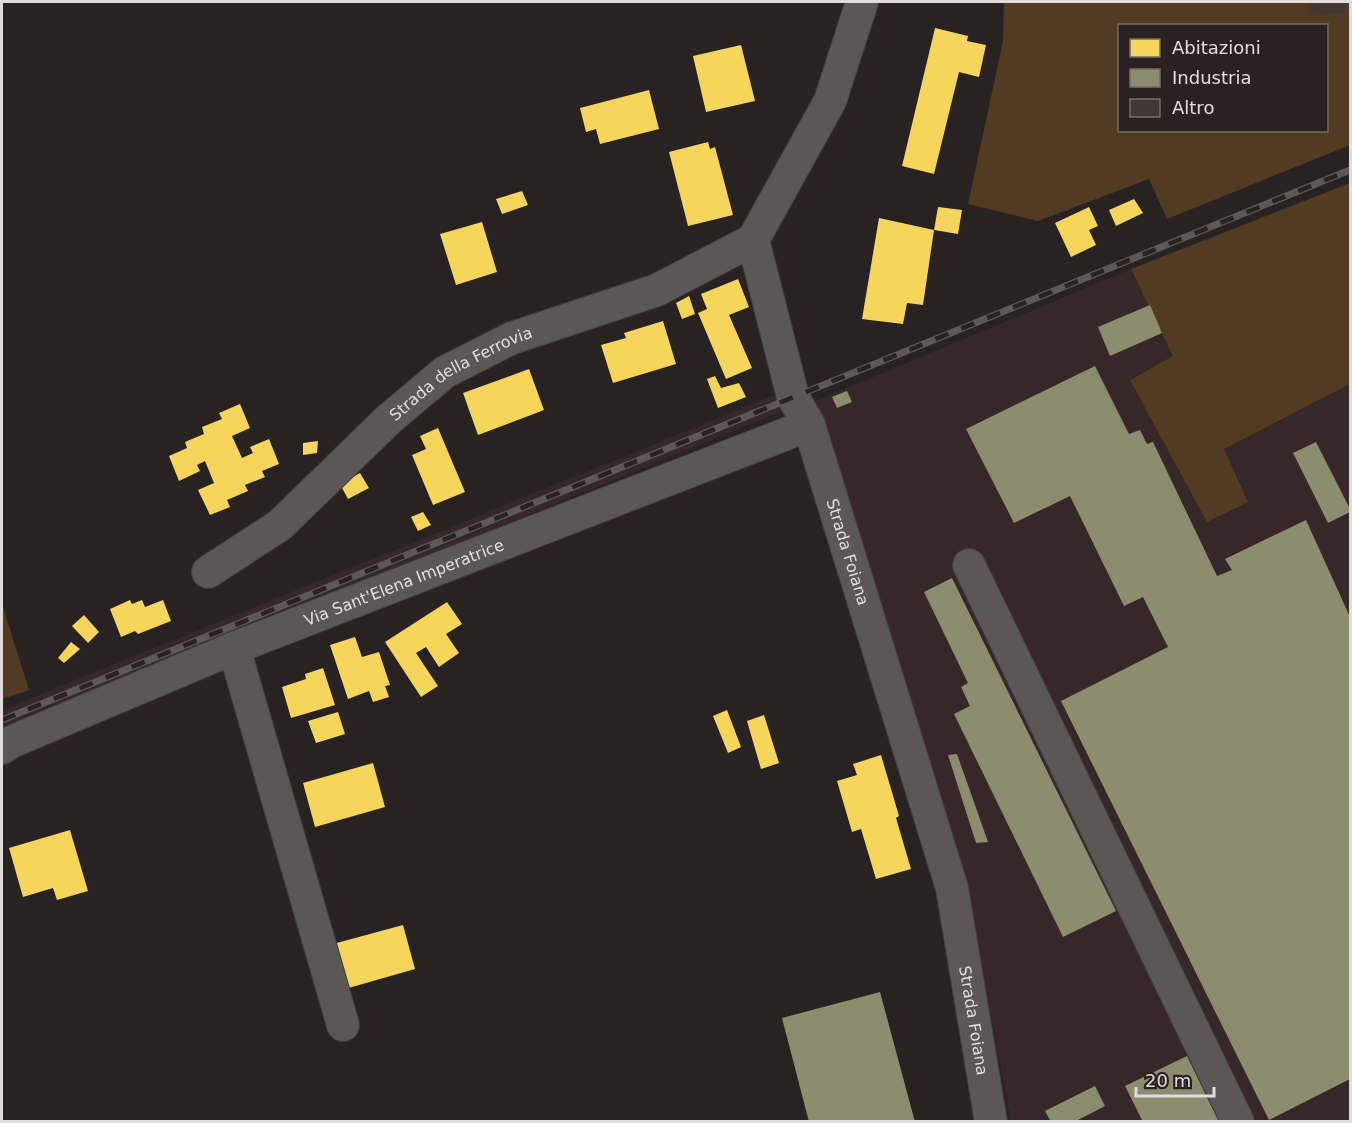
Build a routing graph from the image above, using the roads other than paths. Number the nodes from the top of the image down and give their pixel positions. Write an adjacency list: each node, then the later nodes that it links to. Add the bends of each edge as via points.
1 (862, 2): 2 (street, via 830,101)
2 (753, 240): 3 (street, Strada Foiana, via 793,397); 5 (street, Strada della Ferrovia, via 657,290 512,338 445,372 389,419 280,525)
3 (809, 425): 6 (street, Via Sant'Elena Imperatrice); 9 (street, Strada Foiana, via 952,888)
4 (969, 565): 10 (street)
5 (208, 572)
6 (234, 648): 7 (street, Via Sant'Elena Imperatrice); 8 (street)
7 (2, 748)
8 (343, 1025)
9 (990, 1122)
10 (1238, 1122)

